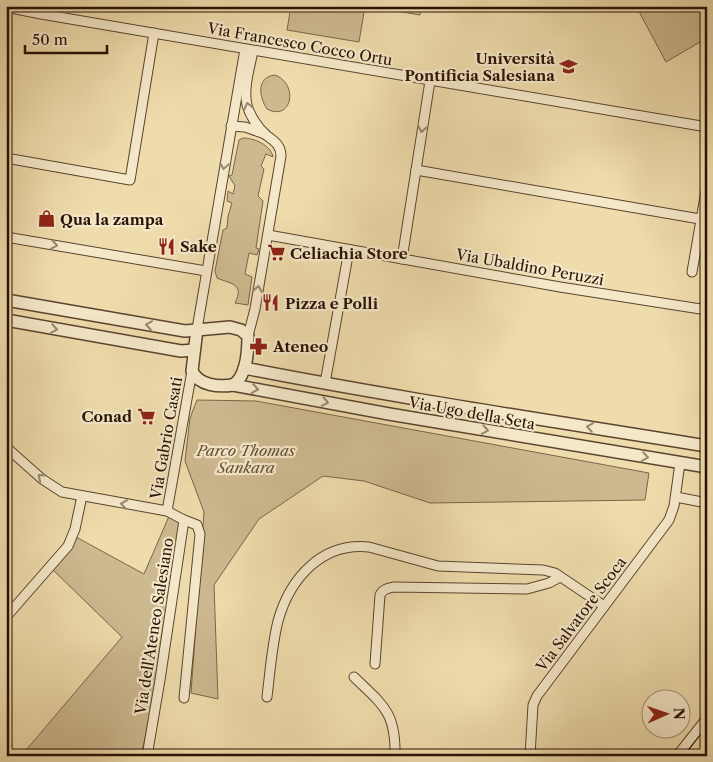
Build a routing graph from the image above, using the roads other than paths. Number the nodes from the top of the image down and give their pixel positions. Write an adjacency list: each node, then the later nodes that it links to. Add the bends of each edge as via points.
1 (6, 7): 2 (street, Via Francesco Cocco Ortu)
2 (154, 33): 3 (street, Via Francesco Cocco Ortu); 8 (street, via 130,180)
3 (249, 50): 4 (street, Via Francesco Cocco Ortu); 5 (street); 7 (street, one-way to 3, via 250,115 246,103)
4 (430, 81): 6 (street, Via Francesco Cocco Ortu); 9 (street, one-way to 9)
5 (231, 126): 7 (street); 16 (street, one-way to 16)
6 (707, 128)
7 (265, 134): 12 (street, via 278,146 281,156)
8 (6, 158)
9 (416, 170): 11 (street); 15 (street)
10 (707, 185): 11 (street)
11 (700, 219): 17 (street)
12 (268, 235): 14 (street, Via Ubaldino Peruzzi); 22 (street, one-way to 12)
13 (6, 237): 16 (street, one-way to 16)
14 (349, 250): 15 (street, Via Ubaldino Peruzzi); 26 (street)
15 (402, 258): 19 (street, Via Ubaldino Peruzzi)
16 (206, 271): 21 (street)
17 (692, 272)
18 (6, 300): 21 (street, one-way to 18, via 185,331)
19 (707, 310)
20 (6, 320): 23 (street, one-way to 23, via 181,351)
21 (197, 329): 22 (street, via 230,327); 23 (street)
22 (248, 336): 24 (street)
23 (194, 350): 25 (street)
24 (244, 368): 26 (street, Via Ugo della Seta); 27 (street)
25 (192, 370): 27 (street, via 197,379 207,383); 35 (street, Via Gabrio Casati)
26 (325, 383): 28 (street, Via Ugo della Seta, one-way to 26)
27 (233, 385): 30 (street, Via Ugo della Seta, one-way to 30)
28 (707, 446)
29 (6, 447): 32 (street, one-way to 29, via 56,489)
30 (680, 463): 31 (street, Via Ugo della Seta); 33 (street, Via Salvatore Scoca)
31 (707, 468)
32 (82, 496): 35 (street, Via dell'Ateneo Salesiano, one-way to 32); 39 (street, via 68,546)
33 (676, 497): 34 (street); 38 (street, Via Salvatore Scoca, via 669,520)
34 (707, 503)
35 (167, 511): 36 (street, Via dell'Ateneo Salesiano)
36 (184, 520): 43 (street, via 196,525 200,534); 46 (street, Via dell'Ateneo Salesiano)
37 (560, 577): 38 (street); 40 (street, via 527,589 386,589 380,595); 42 (street, via 543,570 525,568 438,566 369,547 349,547 331,552 304,571 284,604 276,633)
38 (604, 606): 48 (street, Via Salvatore Scoca, via 537,696 533,705)
39 (6, 617)
40 (375, 664)
41 (354, 677): 47 (street, via 388,713 394,730)
42 (267, 697)
43 (184, 698)
44 (707, 718): 49 (street)
45 (707, 739): 50 (main road)
46 (146, 756)
47 (395, 756)
48 (530, 756)
49 (677, 756)
50 (694, 756)

